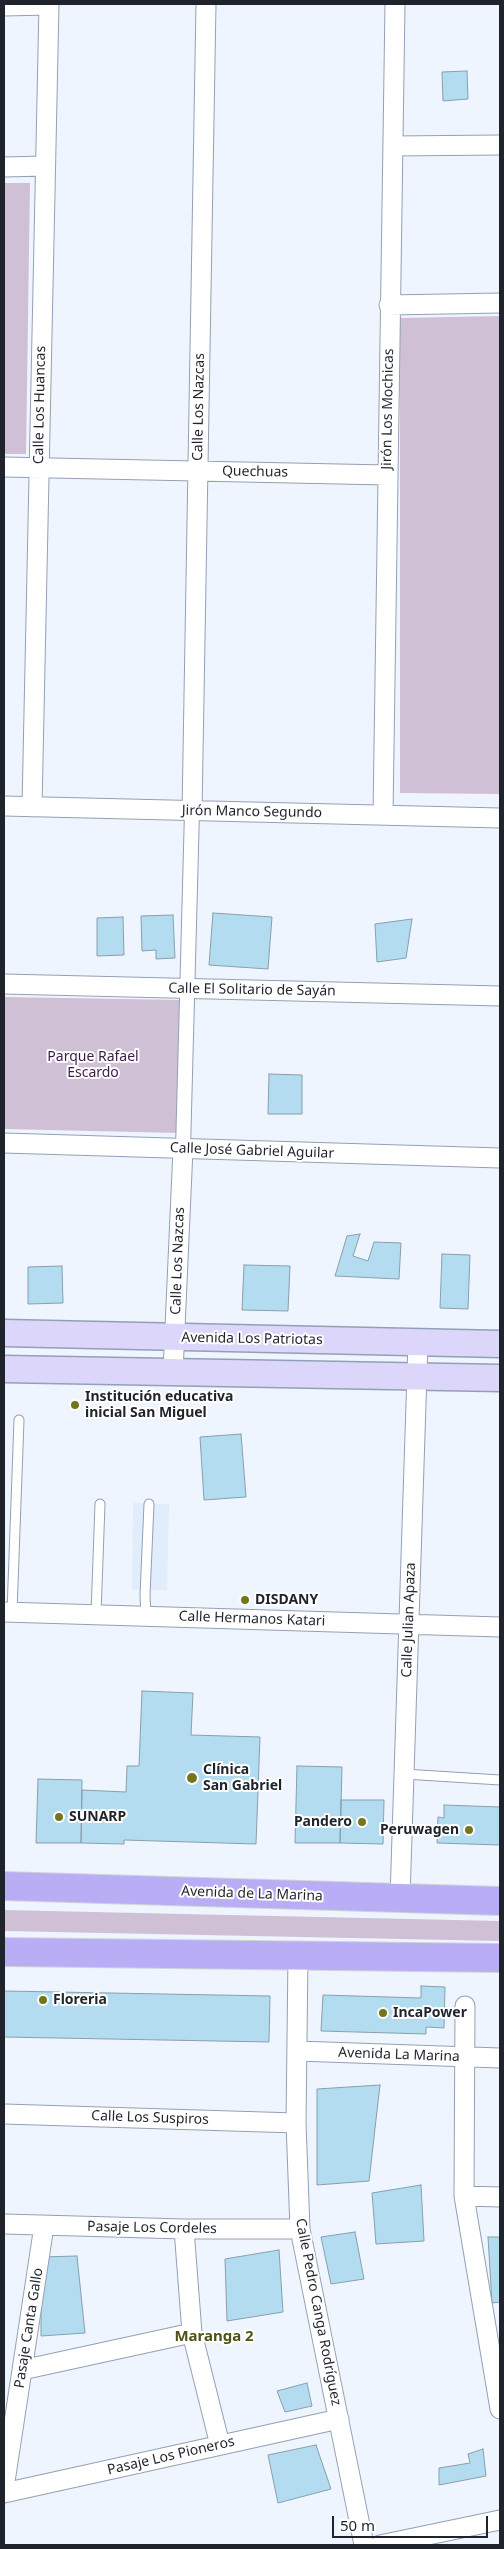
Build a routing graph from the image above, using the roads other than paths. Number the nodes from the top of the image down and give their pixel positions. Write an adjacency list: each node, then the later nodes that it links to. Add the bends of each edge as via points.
1 (49, 4): 4 (street); 7 (street, Calle Los Huancas)
2 (206, 4): 13 (street, Calle Los Nazcas)
3 (395, 4): 6 (street, Jirón Los Mochicas)
4 (4, 6)
5 (500, 145): 6 (street)
6 (393, 146): 10 (street, Jirón Los Mochicas)
7 (46, 166): 8 (street); 12 (street, Calle Los Huancas)
8 (4, 167)
9 (500, 303): 10 (street)
10 (389, 305): 14 (street, Jirón Los Mochicas)
11 (4, 467): 12 (street, Quechuas)
12 (39, 468): 13 (street, Quechuas); 16 (street, Calle Los Huancas)
13 (198, 471): 14 (street, Quechuas); 17 (street, Calle Los Nazcas)
14 (387, 475): 18 (street, Jirón Los Mochicas)
15 (4, 806): 16 (street, Jirón Manco Segundo)
16 (32, 807): 17 (street, Jirón Manco Segundo)
17 (192, 811): 18 (street, Jirón Manco Segundo); 21 (street)
18 (383, 815): 19 (street, Jirón Manco Segundo)
19 (500, 818)
20 (4, 984): 21 (street, Calle El Solitario de Sayán)
21 (187, 988): 22 (street, Calle El Solitario de Sayán); 24 (street)
22 (500, 996)
23 (4, 1143): 24 (street, Calle José Gabriel Aguilar)
24 (182, 1149): 25 (street, Calle José Gabriel Aguilar); 27 (street, Calle Los Nazcas)
25 (500, 1158)
26 (4, 1333): 27 (main road, Avenida Los Patriotas)
27 (174, 1337): 28 (main road, Avenida Los Patriotas); 31 (street, Calle Los Nazcas)
28 (418, 1342): 29 (main road, Avenida Los Patriotas); 32 (street, Calle Julian Apaza)
29 (500, 1344)
30 (4, 1369): 31 (main road)
31 (173, 1372): 32 (main road)
32 (417, 1376): 33 (main road); 41 (street, Calle Julian Apaza)
33 (500, 1378)
34 (19, 1420): 37 (lane)
35 (100, 1504): 39 (lane)
36 (149, 1504): 40 (lane)
37 (9, 1573): 38 (lane)
38 (8, 1612): 39 (street, Calle Hermanos Katari)
39 (96, 1614): 40 (street, Calle Hermanos Katari)
40 (146, 1616): 41 (street, Calle Hermanos Katari)
41 (409, 1624): 42 (street, Calle Hermanos Katari); 43 (street, Calle Julian Apaza)
42 (500, 1627)
43 (404, 1774): 44 (lane); 46 (street, Calle Julian Apaza)
44 (500, 1780)
45 (4, 1886): 46 (main road, Avenida de La Marina)
46 (400, 1898): 47 (main road, Avenida de La Marina)
47 (500, 1901)
48 (4, 1952): 49 (main road)
49 (298, 1956): 50 (main road); 52 (street, Calle Pedro Canga Rodríguez)
50 (500, 1958)
51 (466, 2006): 53 (street)
52 (297, 2051): 53 (street, Avenida La Marina); 56 (street, Calle Pedro Canga Rodríguez)
53 (464, 2057): 54 (street, Avenida La Marina); 57 (street)
54 (500, 2058)
55 (4, 2114): 56 (street, Calle Los Suspiros)
56 (296, 2123): 62 (street, Calle Pedro Canga Rodríguez)
57 (464, 2196): 58 (street); 65 (street)
58 (500, 2197)
59 (4, 2224): 60 (street, Pasaje Los Cordeles)
60 (44, 2226): 61 (street, Pasaje Los Cordeles); 64 (street, Pasaje Canta Gallo)
61 (184, 2229): 62 (street, Pasaje Los Cordeles); 63 (street)
62 (300, 2229): 66 (street, Calle Pedro Canga Rodríguez)
63 (192, 2333): 64 (street); 67 (street)
64 (22, 2370): 68 (street, Pasaje Canta Gallo)
65 (500, 2409)
66 (338, 2419): 67 (street, Pasaje Los Pioneros); 71 (street, Calle Pedro Canga Rodríguez)
67 (220, 2445): 69 (street, Pasaje Los Pioneros)
68 (4, 2488)
69 (4, 2493)
70 (500, 2520): 72 (street)
71 (364, 2545)
72 (380, 2545)

